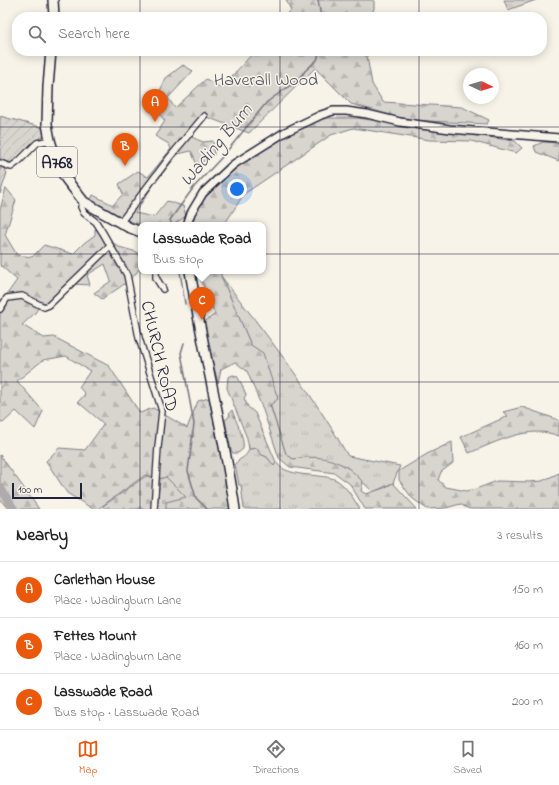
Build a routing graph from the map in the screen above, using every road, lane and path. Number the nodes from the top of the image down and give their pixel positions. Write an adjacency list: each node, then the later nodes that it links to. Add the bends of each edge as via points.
1 (53, 0): 2 (main road)
2 (54, 12)
3 (51, 56): 6 (main road, A768, via 47,110)
4 (204, 116): 9 (street)
5 (559, 138): 10 (street, via 450,128 400,122 346,110 333,111 286,132 234,164 203,193)
6 (50, 140): 7 (street, via 37,143 11,167); 8 (main road, A768, via 57,164)
7 (0, 163)
8 (84, 202): 9 (main road, A768); 12 (street, CHURCH ROAD, via 81,207 84,213 96,222)
9 (120, 222): 11 (main road, A768)
10 (188, 222)
11 (138, 231)
12 (110, 246): 16 (street, via 49,305 44,307 22,296 7,298); 17 (street, CHURCH ROAD, via 127,275 140,338 162,411)
13 (156, 274): 15 (street)
14 (190, 274): 18 (main road, via 228,459)
15 (163, 289)
16 (0, 309)
17 (154, 509)
18 (235, 509)

